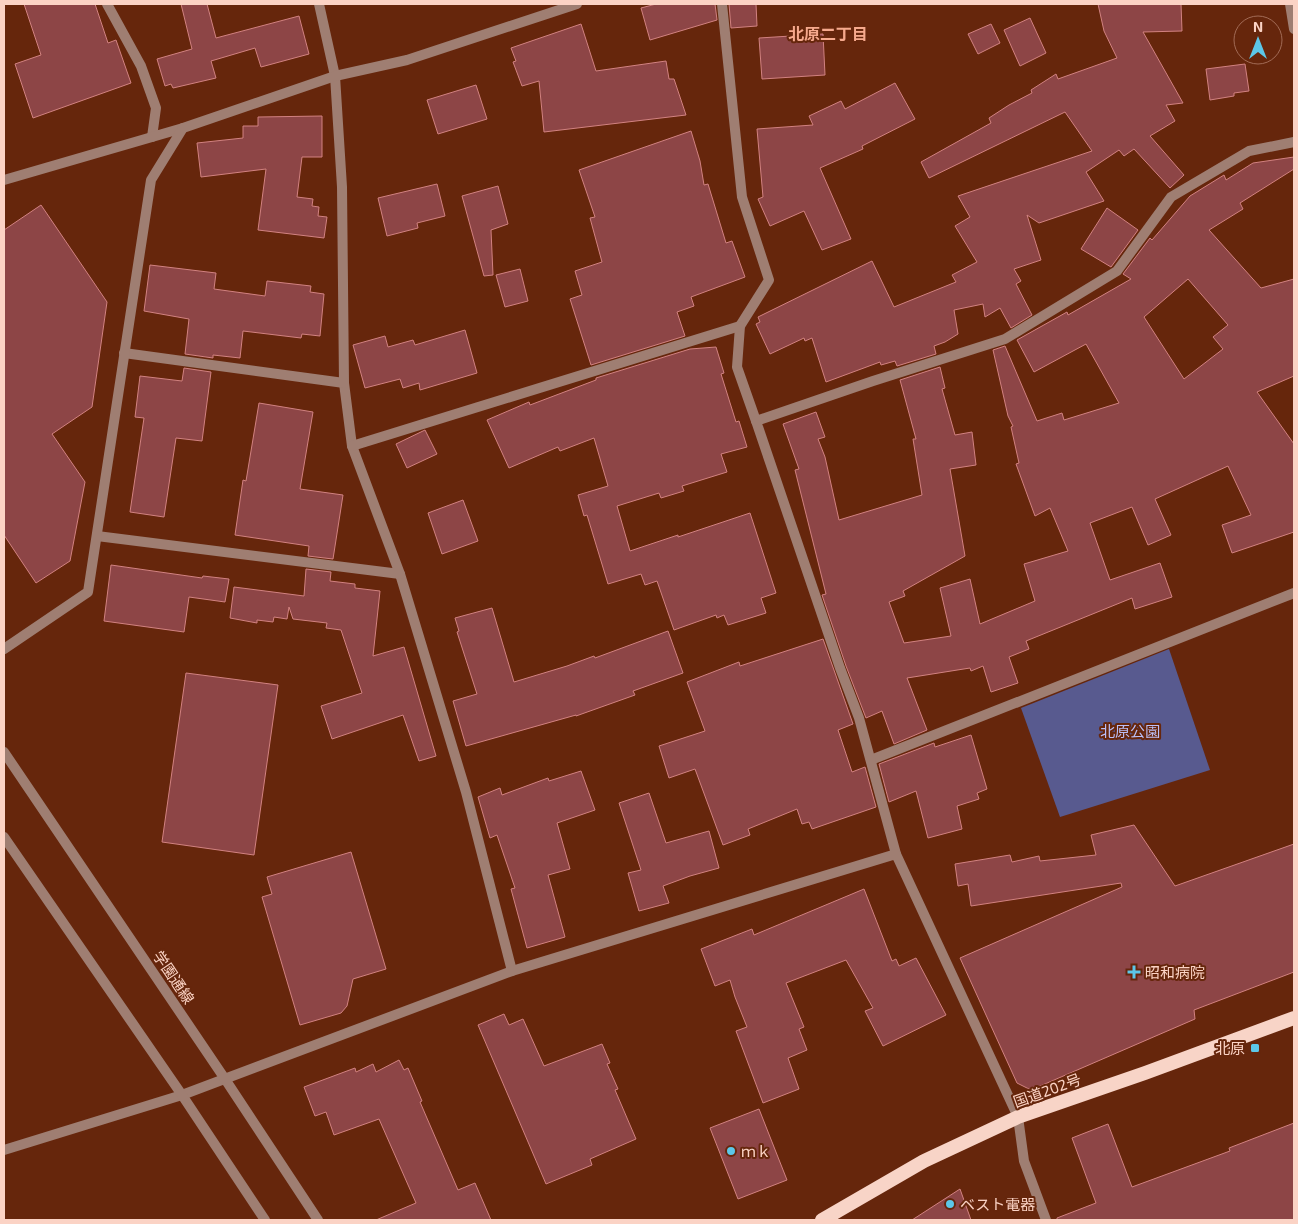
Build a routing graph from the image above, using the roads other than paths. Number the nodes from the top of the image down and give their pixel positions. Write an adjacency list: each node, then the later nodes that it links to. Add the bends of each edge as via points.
1 (107, 4): 9 (street, via 141,66 156,108)
2 (319, 4): 7 (street)
3 (577, 4): 7 (street, via 407,60)
4 (722, 4): 12 (street, via 742,197 769,280)
5 (1290, 4): 6 (street)
6 (1294, 29)
7 (336, 76): 8 (street); 14 (street, via 342,187)
8 (182, 128): 9 (street); 13 (street, via 150,180)
9 (152, 137): 11 (street)
10 (1294, 142): 15 (street, via 1249,152 1171,197 1117,272 1005,339)
11 (4, 180)
12 (740, 326): 15 (street, via 737,367); 16 (street)
13 (124, 353): 14 (street); 17 (street)
14 (344, 383): 16 (street)
15 (756, 421): 22 (street)
16 (352, 446): 18 (street)
17 (97, 536): 18 (street); 20 (street, via 88,592)
18 (400, 574): 25 (street, via 466,792)
19 (1294, 593): 22 (street)
20 (4, 649)
21 (4, 752): 27 (street, 学園通線)
22 (871, 760): 24 (street)
23 (4, 837): 28 (street)
24 (896, 854): 25 (street); 29 (street)
25 (512, 971): 27 (street)
26 (1294, 1018): 29 (highway, 国道202号)
27 (225, 1079): 28 (street); 32 (street, 学園通線)
28 (182, 1095): 30 (street); 31 (street)
29 (1018, 1117): 33 (highway, 国道202号, via 924,1161); 34 (street, via 1024,1161)
30 (4, 1150)
31 (265, 1220)
32 (318, 1220)
33 (822, 1220)
34 (1046, 1220)

